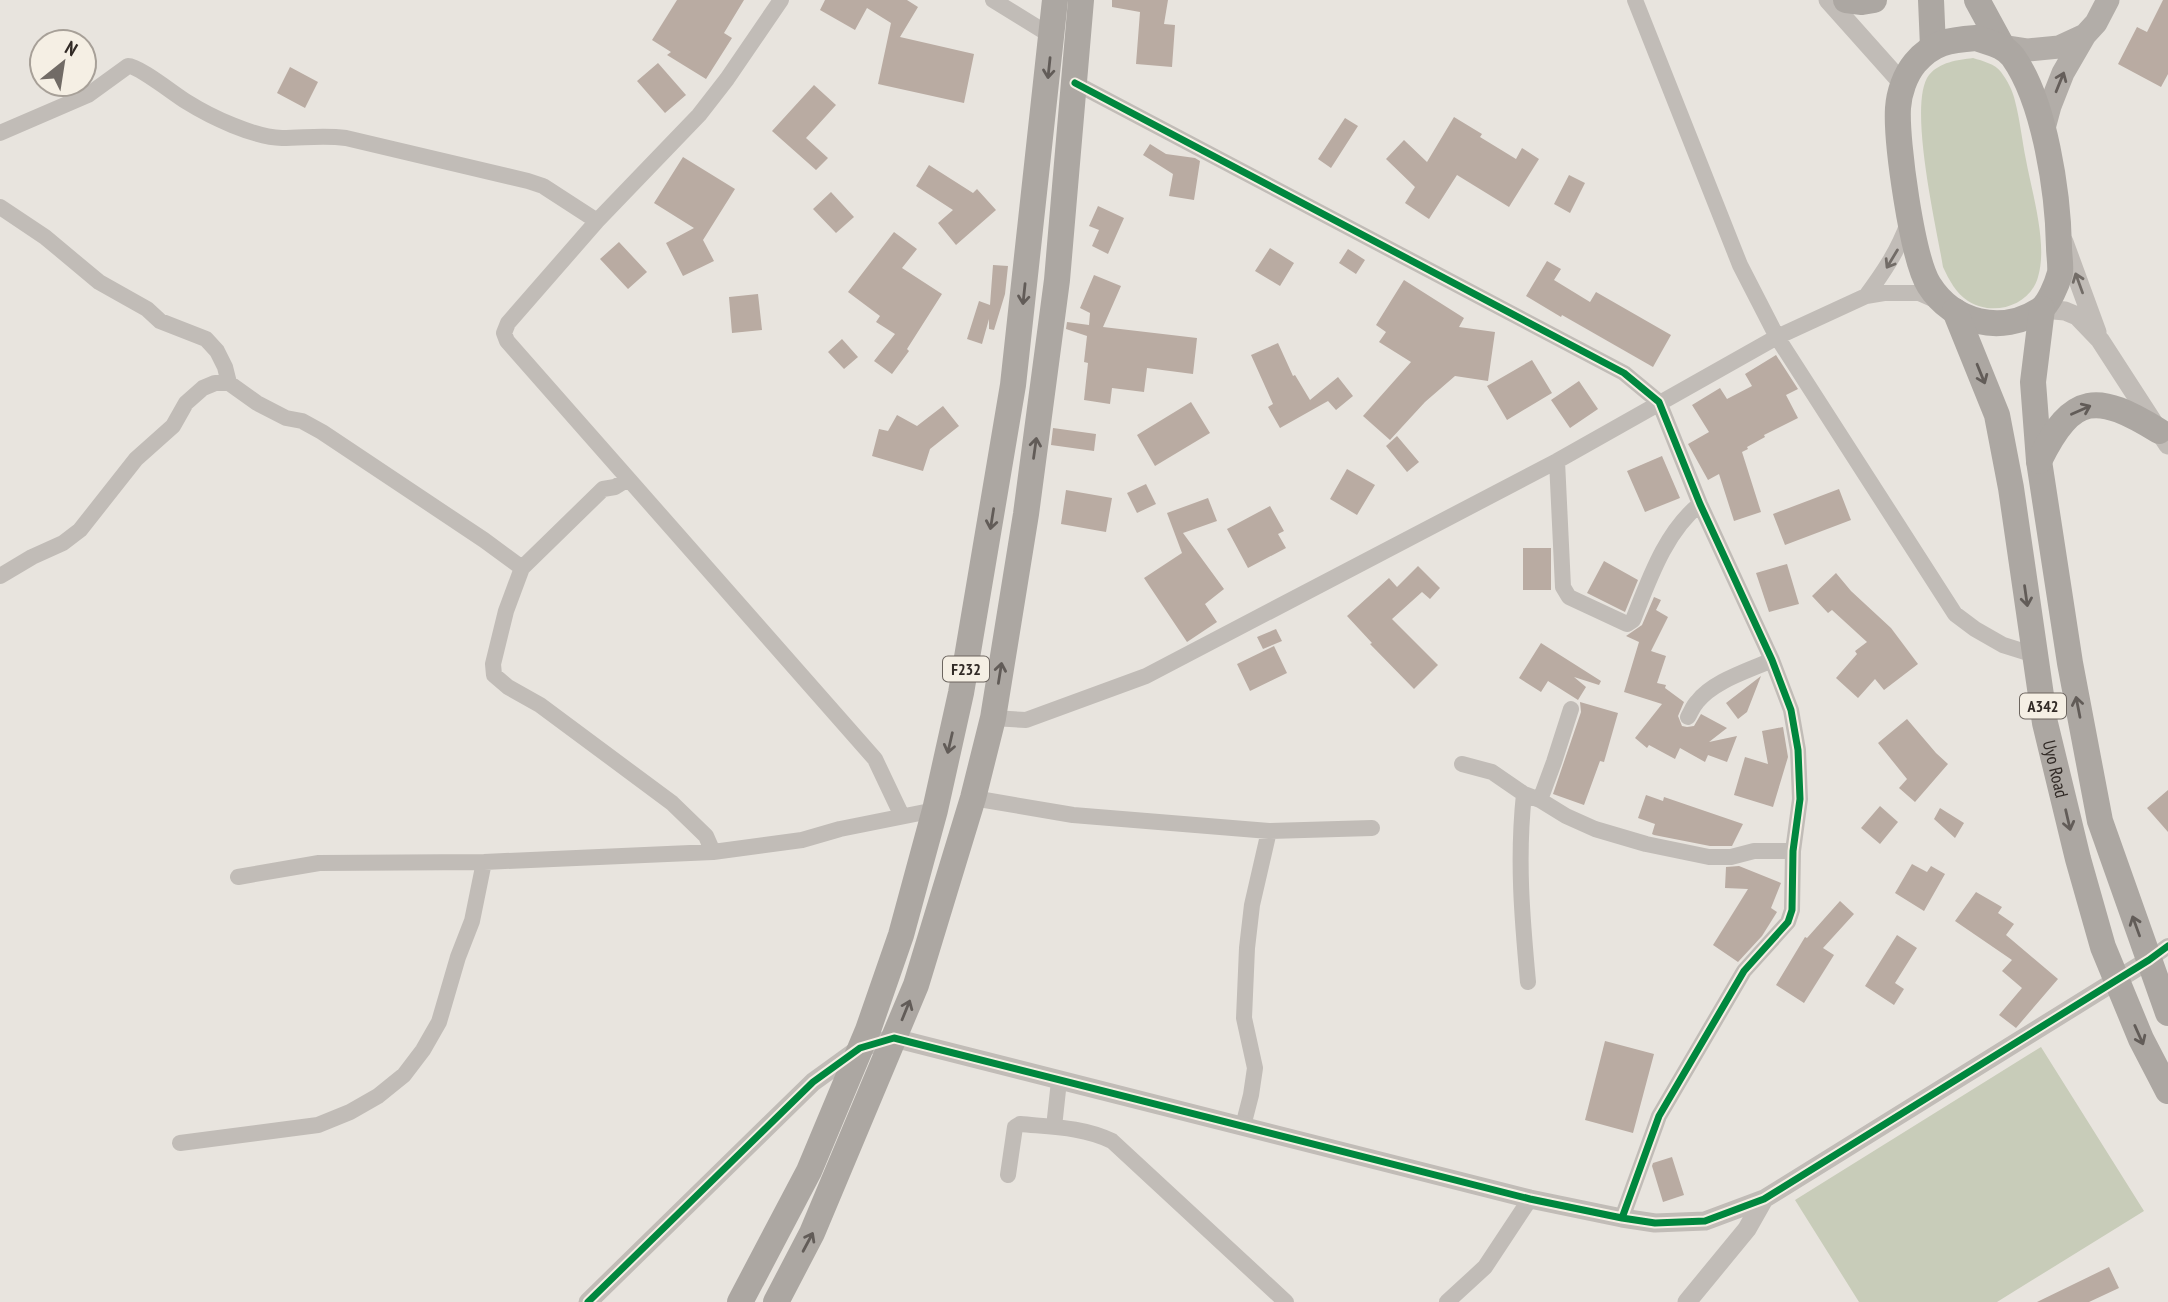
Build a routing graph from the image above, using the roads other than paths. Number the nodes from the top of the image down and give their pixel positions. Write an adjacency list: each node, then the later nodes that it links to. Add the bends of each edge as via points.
1 (781, 0): 22 (street, via 714,97)
2 (993, 0): 13 (street)
3 (1055, 0): 13 (highway, F232)
4 (1081, 0): 16 (highway, F232)
5 (1635, 0): 27 (street, via 1740,265)
6 (1828, 0): 17 (street)
7 (1846, 0): 8 (highway)
8 (1874, 0)
9 (1931, 0): 15 (highway)
10 (1977, 0): 14 (highway, A342)
11 (2108, 0): 12 (main road)
12 (2085, 35): 14 (main road, via 2059,47 2028,50); 18 (main road, one-way to 12, via 2063,73)
13 (1053, 37): 47 (highway, F232, one-way to 47, via 1013,385 961,693)
14 (2002, 46): 15 (highway, via 1976,38 1948,40); 18 (highway, A342, via 2029,89)
15 (1933, 47): 17 (highway, A342, via 1914,64)
16 (1074, 83): 30 (street, via 1624,373); 42 (highway, F232, one-way to 16, via 1053,308)
17 (1903, 84): 21 (highway, A342, via 1899,127)
18 (2043, 132): 23 (highway, A342)
19 (0, 133): 22 (street, via 88,95 128,66 136,66 208,114 243,129 279,138 346,138 528,181)
20 (0, 207): 29 (street, via 99,282 160,321 206,339 217,351)
21 (1910, 218): 24 (street, one-way to 24, via 1889,264); 25 (highway, A342, via 1927,283)
22 (597, 221): 34 (street, via 504,333)
23 (2059, 226): 26 (highway, A342, via 2060,272); 28 (street, one-way to 23)
24 (1866, 296): 25 (street, via 1919,293); 27 (street)
25 (1950, 308): 26 (highway, via 1992,325 2017,321); 38 (highway, Uyo Road / A342, one-way to 38, via 1997,415)
26 (2042, 309): 28 (street, via 2077,316); 33 (highway, Uyo Road / A342, via 2033,382)
27 (1777, 337): 30 (street); 38 (street, via 1955,614 2003,645)
28 (2100, 340): 31 (street)
29 (229, 383): 36 (street, via 257,403 322,432); 37 (street, via 203,388 186,403 173,426 136,458 80,530)
30 (1659, 402): 32 (street); 35 (street)
31 (2165, 434): 33 (highway, one-way to 31, via 2063,420 2094,405 2128,412)
32 (1557, 461): 35 (street, via 1563,587 1569,597 1627,624 1633,620 1654,567 1686,515); 42 (street, via 1146,676 1026,720)
33 (2039, 461): 55 (highway, Uyo Road / A342, one-way to 33, via 2100,821)
34 (628, 479): 36 (street, via 603,489); 48 (street, via 875,759)
35 (1700, 504): 39 (street)
36 (522, 569): 52 (street, via 506,611 494,675 672,803 706,836)
37 (0, 576)
38 (2035, 655): 56 (highway, Uyo Road / A342, one-way to 56, via 2045,723 2078,859)
39 (1772, 660): 41 (street, via 1708,692); 51 (street, via 1791,710 1798,750 1800,799)
40 (1571, 709): 46 (street)
41 (1688, 717)
42 (993, 718): 45 (highway, F232)
43 (1462, 764): 44 (street, via 1492,772)
44 (1524, 794): 46 (street); 57 (street, via 1519,883)
45 (973, 798): 50 (street, via 1073,815); 59 (highway, F232, one-way to 45, via 916,985)
46 (1540, 800): 51 (street, via 1595,829 1709,857 1754,850)
47 (934, 810): 48 (street); 60 (highway, F232, via 901,935)
48 (902, 816): 52 (street, via 802,840)
49 (1372, 828): 50 (street)
50 (1269, 831): 63 (street, via 1247,948 1244,1018 1255,1068)
51 (1793, 851): 69 (street, via 1788,922 1744,971 1659,1116)
52 (713, 852): 53 (street)
53 (484, 862): 54 (street, via 319,863); 65 (street, via 472,921 439,1022 404,1075 378,1096 318,1125)
54 (238, 877)
55 (2158, 953): 56 (street); 58 (highway, Uyo Road / A342)
56 (2116, 980): 62 (highway, Uyo Road / A342, one-way to 62); 68 (street)
57 (1528, 982)
58 (2168, 1013)
59 (894, 1038): 60 (street); 61 (street); 72 (highway, F232, one-way to 59, via 812,1233)
60 (860, 1048): 70 (street, via 813,1082); 71 (highway, F232, via 809,1171)
61 (1059, 1081): 63 (street); 64 (street)
62 (2168, 1091)
63 (1243, 1126): 67 (street)
64 (1054, 1127): 66 (street, via 1015,1127); 73 (street, via 1086,1131 1112,1141)
65 (180, 1143)
66 (1008, 1175)
67 (1530, 1199): 69 (street); 74 (street, via 1485,1267)
68 (1764, 1199): 69 (street, via 1705,1221 1655,1223); 75 (street, via 1747,1229)
69 (1622, 1218)
70 (588, 1302)
71 (740, 1302)
72 (776, 1302)
73 (1286, 1302)
74 (1447, 1302)
75 (1687, 1302)

